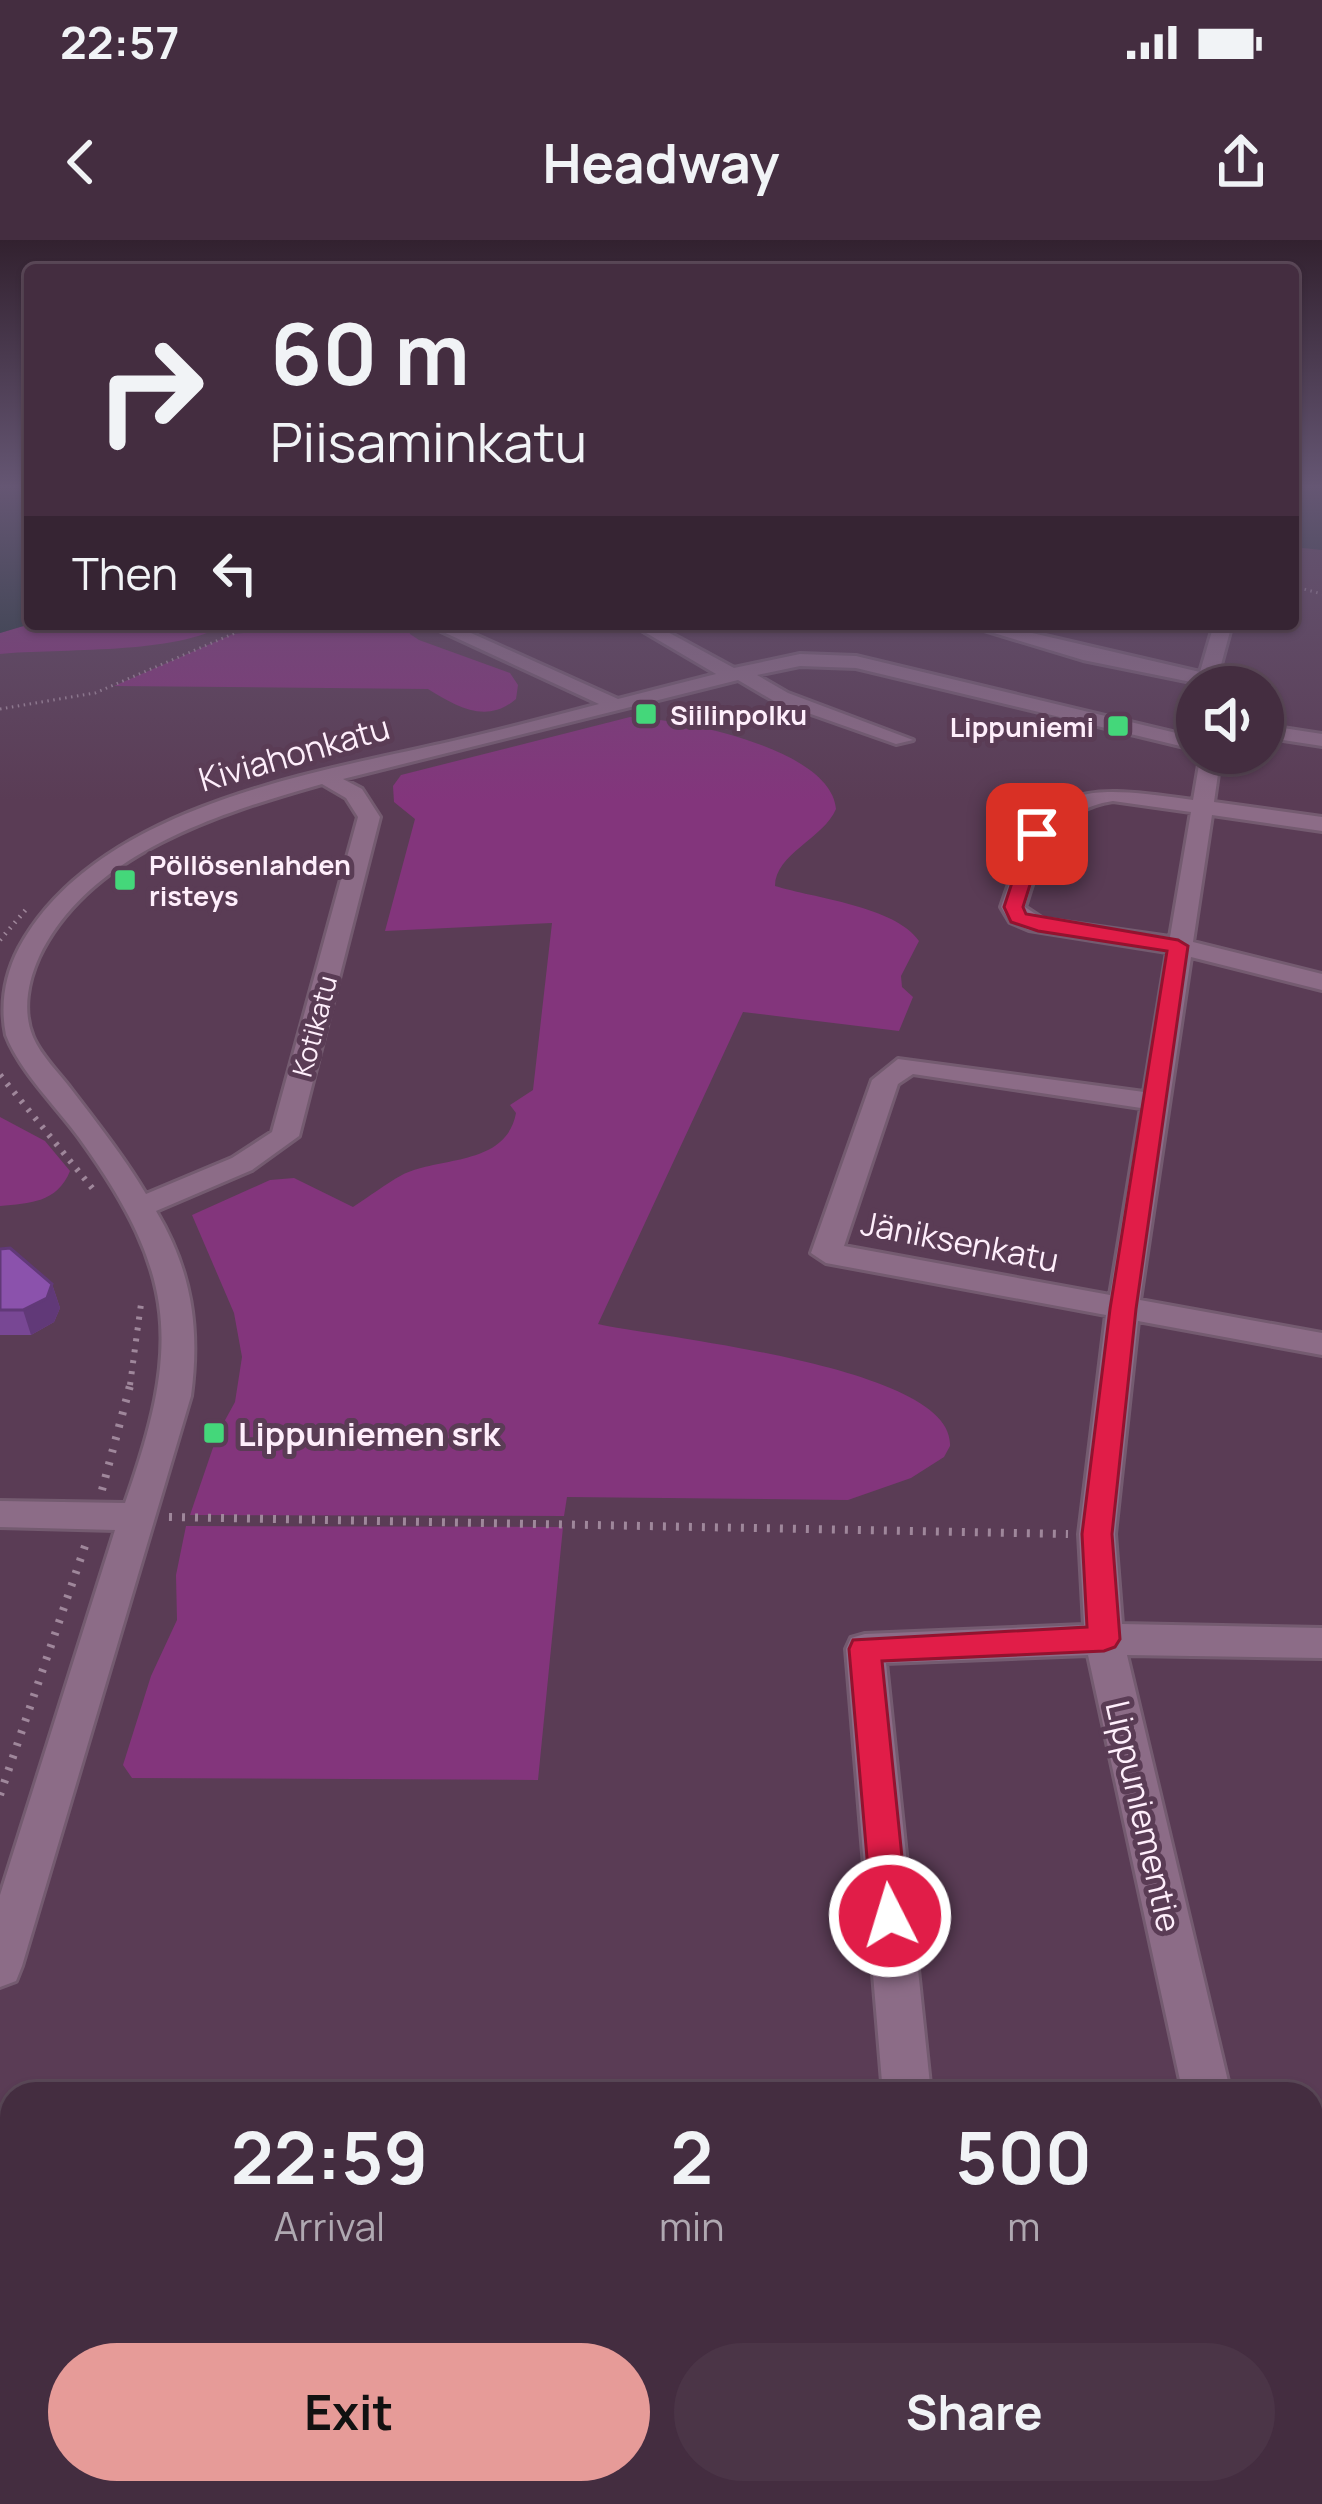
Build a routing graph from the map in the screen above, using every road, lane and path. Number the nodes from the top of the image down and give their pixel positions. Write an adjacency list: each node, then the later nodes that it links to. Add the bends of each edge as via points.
1 (242, 630): 10 (path, via 95,693)
2 (449, 630): 9 (street)
3 (650, 630): 7 (street)
4 (998, 630): 8 (street)
5 (1220, 630): 6 (street)
6 (1210, 666)
7 (735, 674): 9 (street, Kiviahonkatu); 12 (street, Kiviahonkatu, via 800,660 856,662); 13 (street)
8 (1176, 676)
9 (616, 706): 16 (street, Kiviahonkatu)
10 (0, 709)
11 (1284, 734): 14 (street)
12 (1176, 739)
13 (903, 740)
14 (1322, 740)
15 (1206, 774): 17 (street, Lippuniementie)
16 (328, 779): 20 (street, Kiviahonkatu, via 231,805 132,848 75,892); 26 (street, Kotikatu, via 354,794 369,817 292,1120 285,1136 242,1164)
17 (1201, 806): 18 (street); 21 (street, Lippuniementie); 21 (street, via 1082,796 1037,834 1013,907 1038,925)
18 (1322, 824)
19 (0, 945): 20 (street)
20 (33, 945): 26 (street, Kiviahonkatu, via 12,988 21,1040)
21 (1178, 946): 22 (street); 24 (street, Lippuniementie)
22 (1322, 982)
23 (0, 1075): 25 (path)
24 (1156, 1102): 28 (street, Lippuniementie); 28 (street, Jäniksenkatu, via 908,1065 886,1080 826,1253)
25 (100, 1201)
26 (143, 1206): 32 (street, Kiviahonkatu, via 181,1328 178,1374)
27 (141, 1283): 31 (path, via 133,1375)
28 (1123, 1309): 29 (street, Jäniksenkatu); 33 (street, Lippuniementie)
29 (1322, 1344)
30 (0, 1514): 31 (street)
31 (95, 1516): 32 (street); 36 (path)
32 (136, 1517): 33 (path); 37 (street, Kiviahonkatu)
33 (1097, 1534): 34 (street, Lippuniementie)
34 (1104, 1639): 35 (street); 38 (street, via 865,1649); 39 (street, Lippuniementie)
35 (1322, 1643)
36 (0, 1795)
37 (0, 1966)
38 (906, 2082)
39 (1204, 2082)

